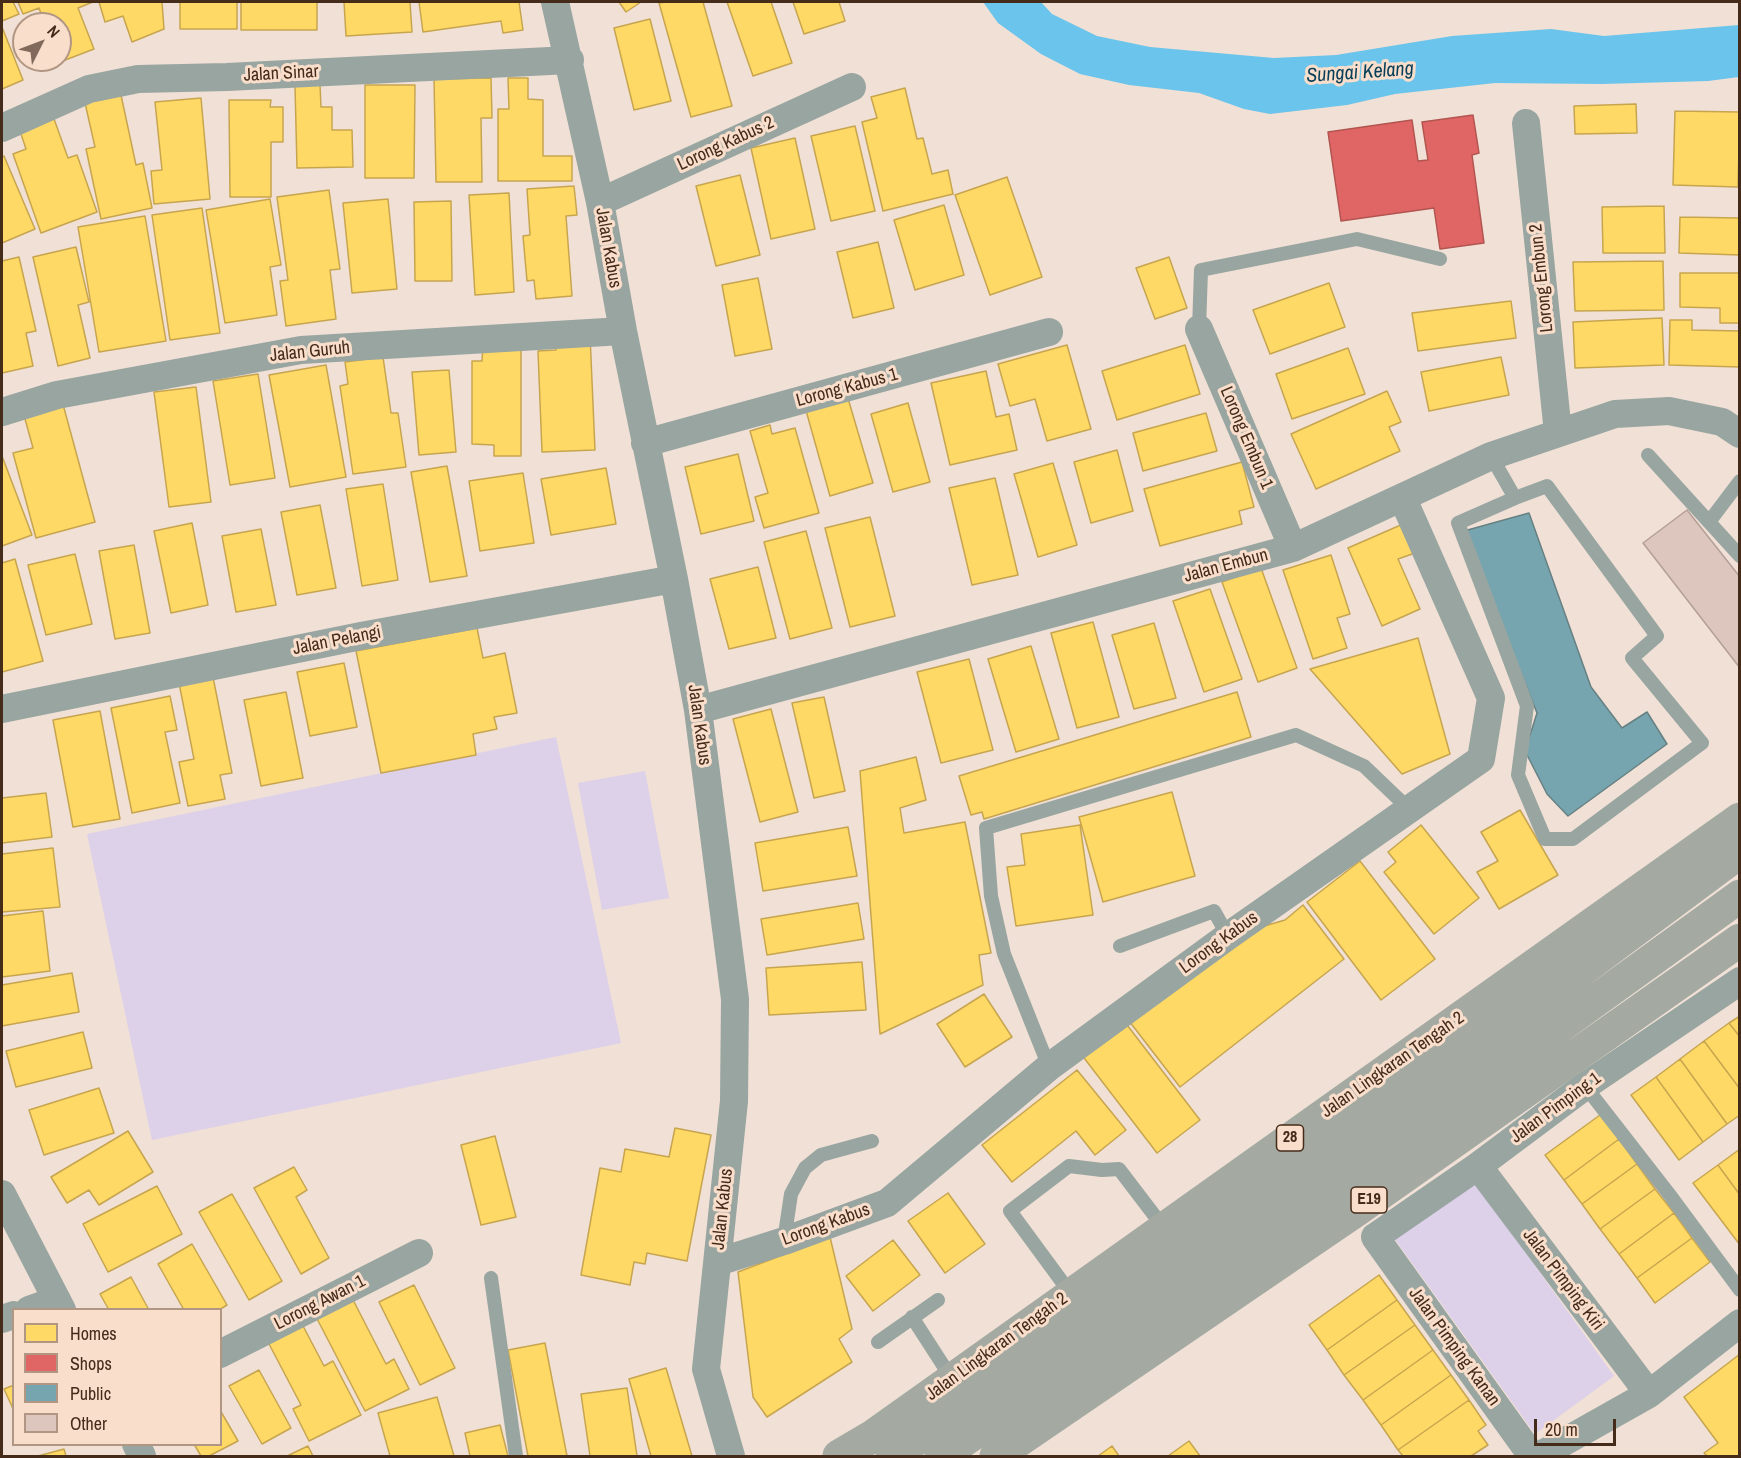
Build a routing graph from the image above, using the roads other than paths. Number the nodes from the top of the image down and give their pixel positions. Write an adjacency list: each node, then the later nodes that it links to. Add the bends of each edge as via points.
1 (555, 2): 2 (street, Jalan Kabus)
2 (570, 60): 5 (street, Jalan Sinar, via 138,79 89,88); 6 (street, Jalan Kabus)
3 (852, 87): 6 (street, Lorong Kabus 2)
4 (1526, 123): 12 (street, Lorong Embun 2)
5 (2, 128)
6 (600, 202): 9 (street, Jalan Kabus)
7 (1440, 259): 8 (lane, via 1357,238 1201,270)
8 (1199, 329): 21 (street, Lorong Embun 1)
9 (623, 331): 11 (street, Jalan Guruh, via 301,351 57,395); 14 (street, Jalan Kabus)
10 (1049, 332): 14 (street, Lorong Kabus 1)
11 (2, 412)
12 (1557, 433): 13 (street, Jalan Embun, via 1615,414 1669,411 1722,422); 16 (street, Jalan Embun)
13 (1740, 434)
14 (645, 443): 23 (street, Jalan Kabus)
15 (1648, 455): 20 (lane)
16 (1491, 456): 18 (street, Jalan Embun); 19 (lane)
17 (1740, 480): 20 (lane)
18 (1403, 498): 21 (street, Jalan Embun); 26 (street, Lorong Kabus, via 1491,698 1481,759)
19 (1515, 498): 19 (lane, via 1547,486 1657,636 1632,658 1702,743 1573,838 1545,839 1518,775 1527,706 1458,523)
20 (1709, 522): 22 (lane)
21 (1293, 548): 25 (street, Jalan Embun)
22 (1740, 556)
23 (674, 579): 24 (street, Jalan Pelangi, via 361,636); 25 (street, Jalan Kabus)
24 (2, 710)
25 (698, 710): 43 (street, Jalan Kabus, via 735,999 734,1101)
26 (1409, 809): 30 (street, Lorong Kabus); 34 (lane, via 1364,766 1296,735 986,828 991,896 1004,954)
27 (1740, 819): 39 (highway, Jalan Lingkaran Tengah 2 / 28)
28 (1740, 852): 59 (highway, via 1498,1032)
29 (1740, 896): 60 (highway, via 1440,1113)
30 (1228, 936): 32 (lane, via 1215,911); 34 (street, Lorong Kabus)
31 (1740, 940): 61 (highway, E19)
32 (1120, 946)
33 (1740, 981): 35 (street, Jalan Pimping 1)
34 (1049, 1067): 41 (street, Lorong Kabus, via 887,1203)
35 (1585, 1086): 37 (street, Jalan Pimping 1); 45 (lane)
36 (872, 1141): 41 (lane, via 821,1155 805,1168 791,1194)
37 (1478, 1166): 40 (street, Jalan Pimping 1); 55 (street, Jalan Pimping Kiri)
38 (2, 1194): 48 (street)
39 (1164, 1228): 46 (highway, Jalan Lingkaran Tengah 2 / 28); 46 (lane, via 1119,1169 1069,1166 1011,1211)
40 (1375, 1237): 62 (street, Jalan Pimping Kanan)
41 (784, 1241): 43 (street, Lorong Kabus)
42 (419, 1253): 53 (street, Lorong Awan 1)
43 (718, 1262): 57 (street, Jalan Kabus, via 706,1369)
44 (491, 1278): 56 (lane)
45 (1740, 1290)
46 (1071, 1294): 54 (highway, Jalan Lingkaran Tengah 2 / 28)
47 (938, 1300): 50 (lane)
48 (59, 1305): 49 (street)
49 (41, 1308)
50 (912, 1317): 52 (lane); 54 (lane)
51 (1740, 1323): 55 (street)
52 (878, 1342)
53 (222, 1353)
54 (952, 1379): 58 (highway, Jalan Lingkaran Tengah 2 / 28)
55 (1649, 1394): 63 (street)
56 (516, 1456)
57 (731, 1456)
58 (839, 1456)
59 (892, 1456)
60 (941, 1456)
61 (996, 1456)
62 (1532, 1456)
63 (1539, 1456)

